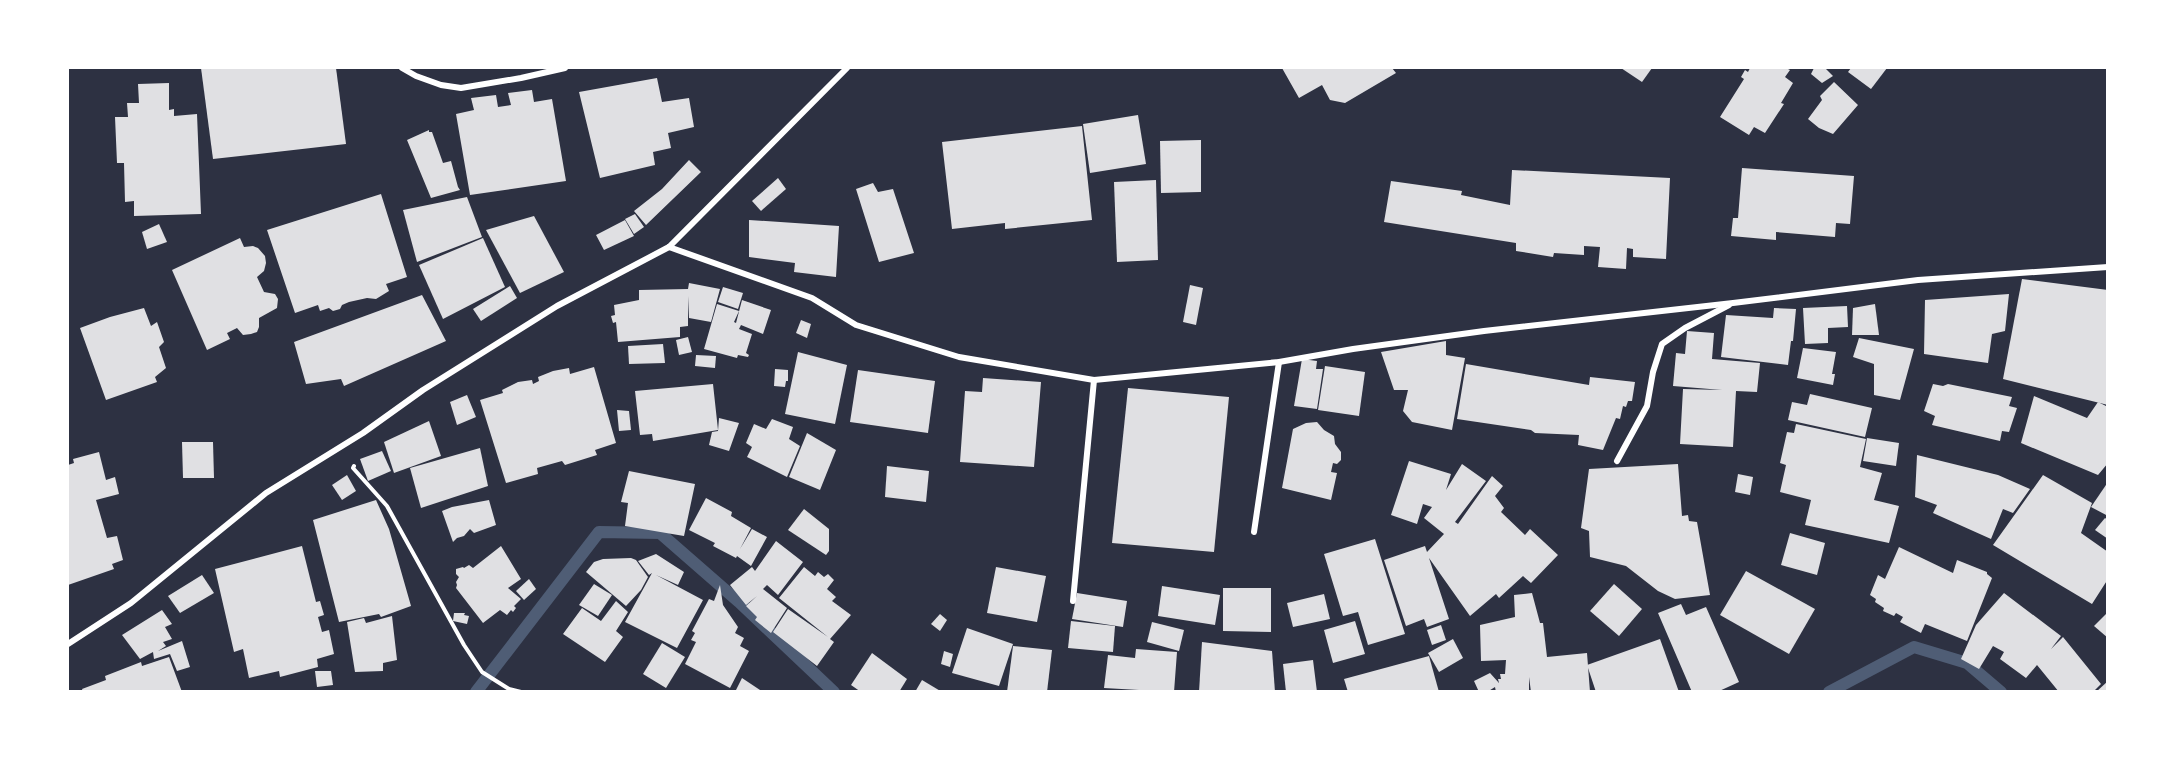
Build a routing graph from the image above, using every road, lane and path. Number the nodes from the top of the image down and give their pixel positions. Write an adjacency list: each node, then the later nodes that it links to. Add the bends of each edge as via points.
1 (402, 68): 2 (street, via 441,85 461,88)
2 (565, 68)
3 (847, 68): 4 (street)
4 (669, 247): 8 (street, via 812,298 856,325 959,357); 9 (street, via 557,306 423,390)
5 (2108, 267): 6 (street, via 1918,280)
6 (1732, 303): 7 (street, via 1484,330); 10 (street, via 1662,344 1647,406)
7 (1279, 362): 8 (street); 11 (street)
8 (1094, 380): 12 (street)
9 (363, 433): 13 (street, via 266,493 131,603); 14 (path, via 353,468 387,506 482,672)
10 (1617, 461)
11 (1254, 532)
12 (1073, 601)
13 (68, 644)
14 (521, 692)

